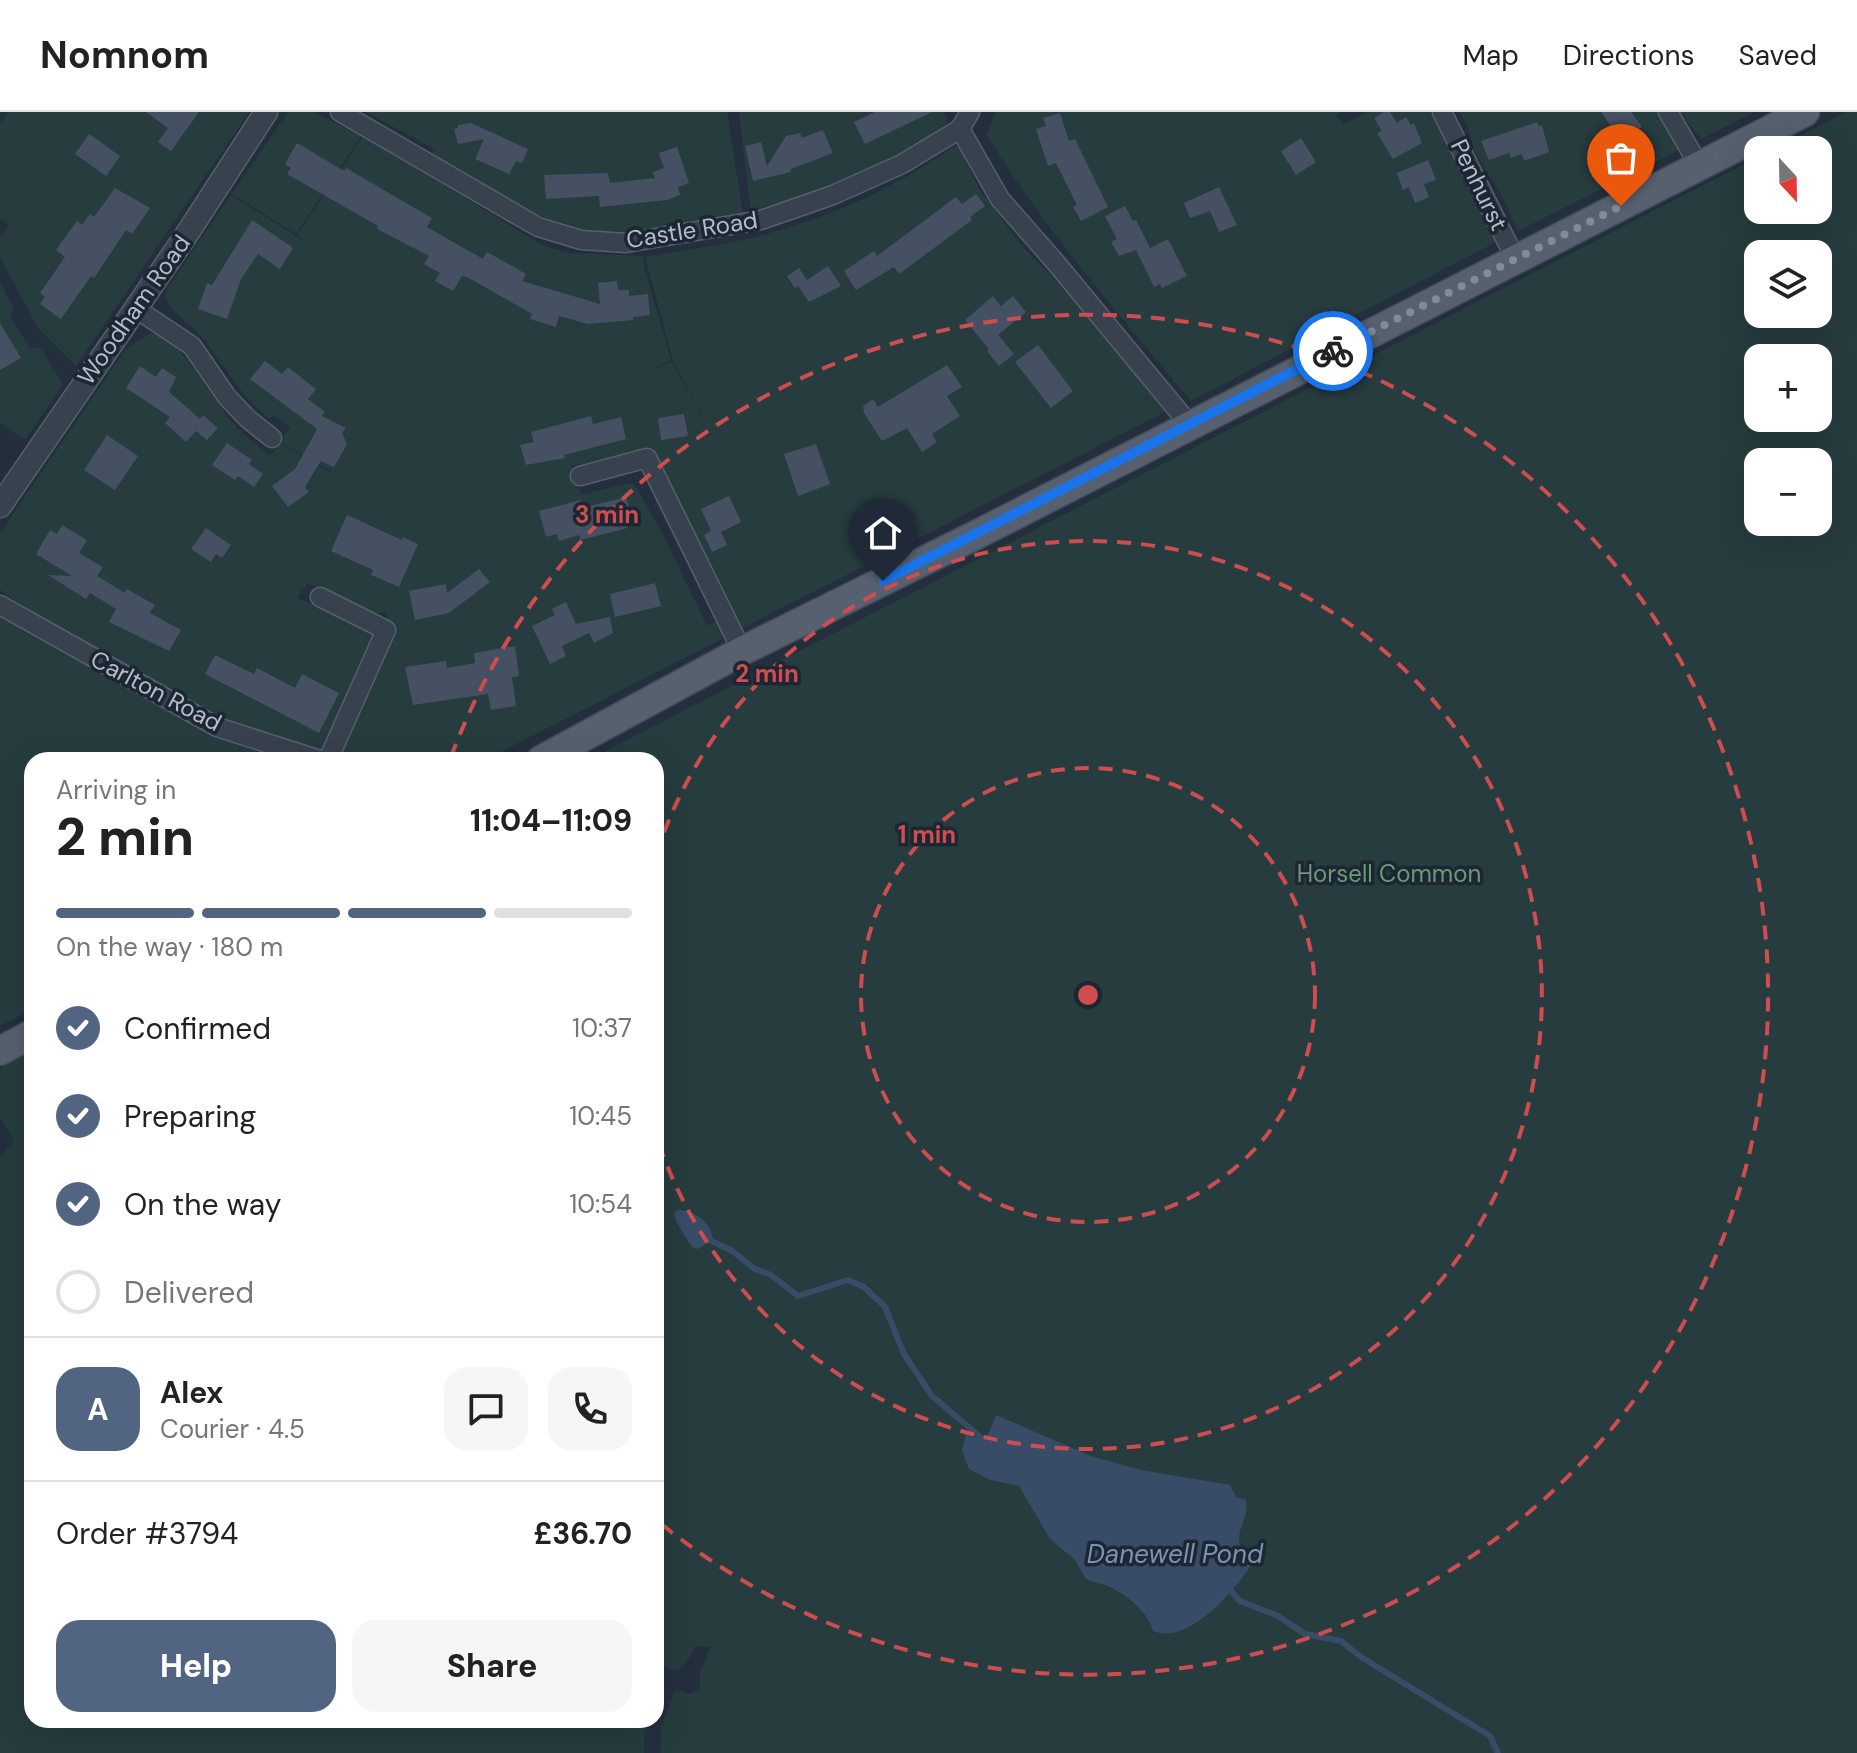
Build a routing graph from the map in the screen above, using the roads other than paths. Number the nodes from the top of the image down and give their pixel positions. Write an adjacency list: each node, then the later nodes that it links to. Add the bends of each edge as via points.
1 (266, 112): 10 (street, Woodham Road)
2 (340, 112): 7 (street, Castle Road, via 538,227 614,243 761,220 902,164)
3 (970, 112): 7 (street, Castle Road)
4 (1442, 112): 9 (street, Penhurst)
5 (1668, 112): 8 (street)
6 (1805, 112): 8 (main road)
7 (960, 129): 11 (street, via 1000,199)
8 (1700, 167): 9 (main road)
9 (1515, 258): 11 (main road)
10 (135, 308): 12 (street, via 192,346 227,397); 14 (street, Woodham Road)
11 (1189, 424): 17 (main road)
12 (272, 438)
13 (580, 476): 17 (street, via 647,458)
14 (0, 506)
15 (320, 597): 19 (street, via 386,630)
16 (0, 605): 18 (street, Carlton Road, via 217,727)
17 (742, 651): 20 (main road)
18 (295, 752)
19 (332, 752)
20 (556, 752)
21 (24, 1038): 22 (main road)
22 (0, 1051)

